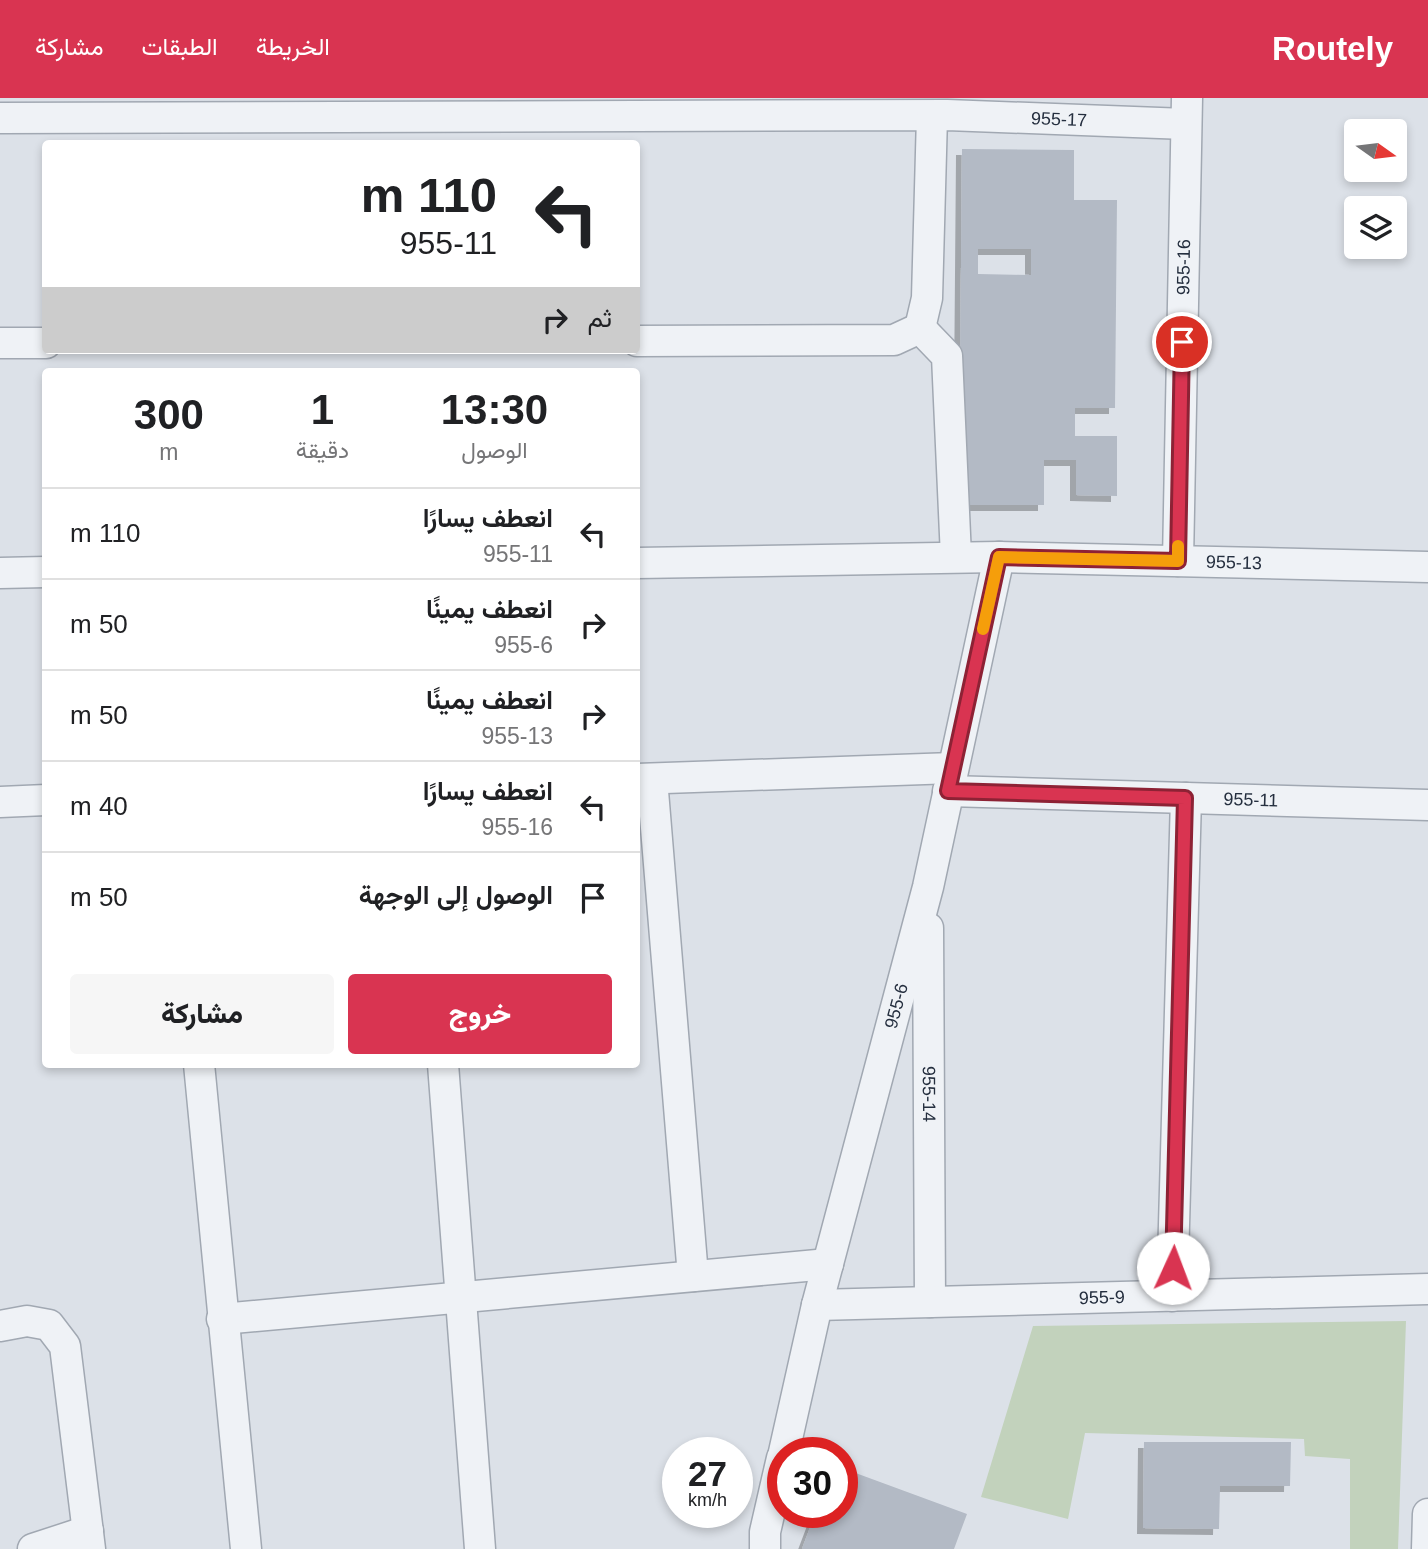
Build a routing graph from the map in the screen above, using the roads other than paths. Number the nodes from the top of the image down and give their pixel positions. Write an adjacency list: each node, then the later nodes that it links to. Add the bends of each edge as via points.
1 (942, 110): 2 (street, 955-17); 3 (street, 955-17); 4 (street, via 928,298)
2 (1187, 111): 10 (street, 955-16)
3 (0, 118)
4 (920, 328): 5 (street, via 894,340); 8 (street, via 947,356)
5 (640, 341)
6 (0, 343): 7 (street)
7 (42, 343)
8 (956, 557): 9 (street, 955-13); 11 (street, 955-13)
9 (999, 557): 10 (street, 955-13); 16 (street, 955-6)
10 (1178, 561): 12 (street, 955-13)
11 (640, 563)
12 (1428, 567)
13 (42, 572): 14 (street)
14 (0, 573)
15 (645, 779): 16 (street, 955-11); 25 (street)
16 (951, 780): 17 (street, 955-11); 21 (street, 955-6)
17 (1185, 798): 20 (street, 955-11); 27 (street)
18 (42, 800): 19 (street)
19 (0, 802)
20 (1428, 805)
21 (928, 887): 24 (street, 955-6); 29 (street, 955-14)
22 (199, 1068): 31 (street)
23 (443, 1068): 28 (street)
24 (828, 1264): 25 (street); 30 (street, 955-6)
25 (693, 1276): 28 (street)
26 (1428, 1289): 27 (street, 955-9)
27 (1172, 1296): 29 (street, 955-9)
28 (463, 1297): 31 (street); 39 (street)
29 (930, 1302): 30 (street, 955-9)
30 (817, 1305): 33 (street, 955-6)
31 (222, 1319): 38 (street)
32 (0, 1326): 36 (street, via 27,1321 49,1325 65,1346)
33 (787, 1437)
34 (1428, 1514): 41 (street)
35 (767, 1523): 40 (street)
36 (89, 1540): 37 (street)
37 (33, 1549)
38 (246, 1549)
39 (480, 1549)
40 (765, 1549)
41 (1427, 1549)

